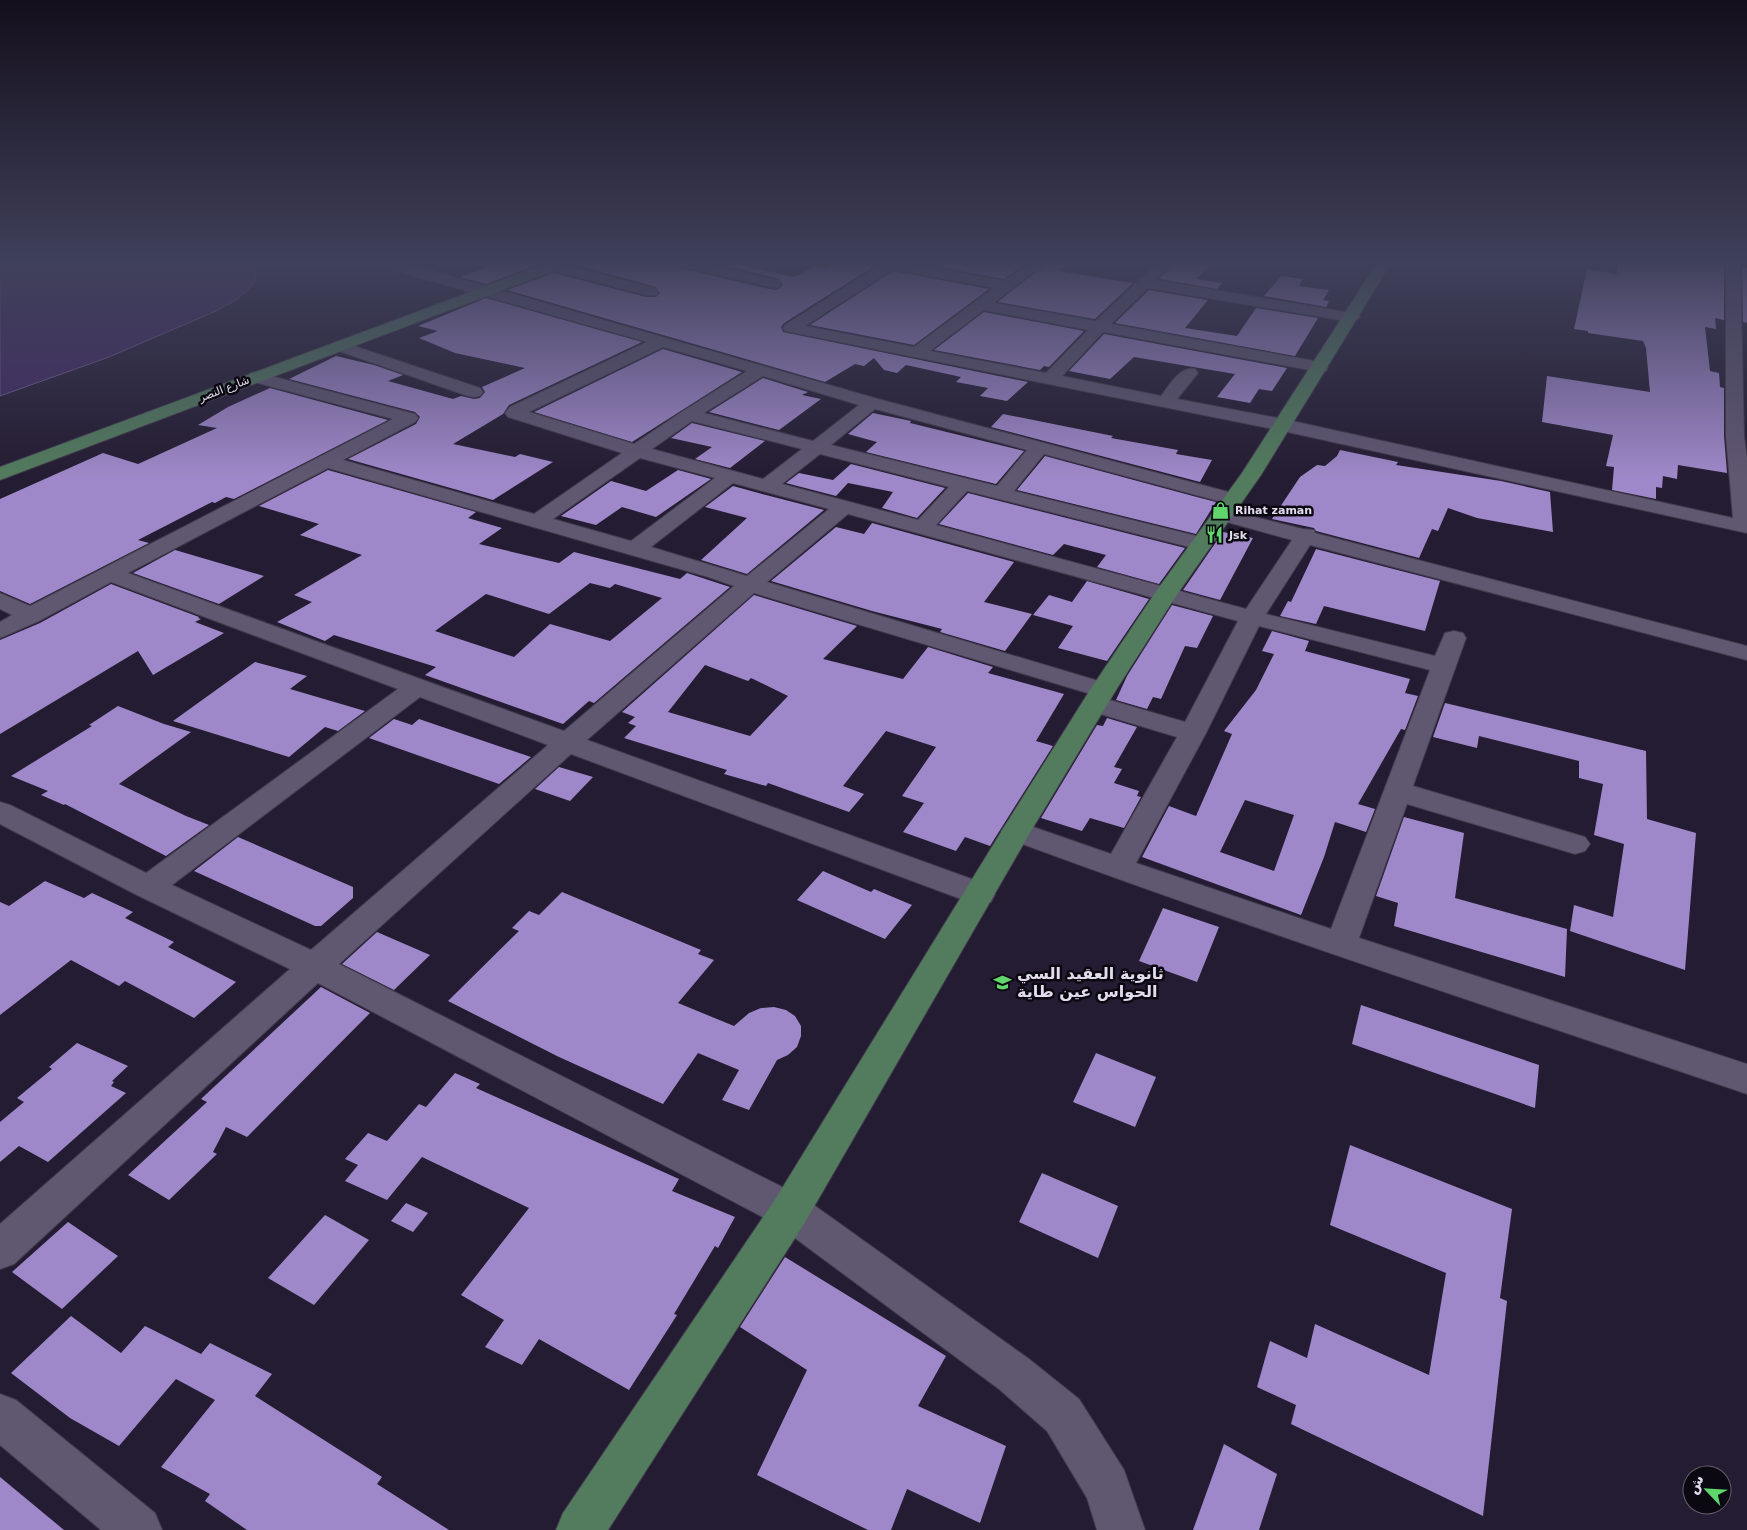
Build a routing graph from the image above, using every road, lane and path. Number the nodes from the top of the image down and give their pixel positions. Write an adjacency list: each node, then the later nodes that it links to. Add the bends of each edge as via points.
1 (370, 334): 10 (main road, شارع النصر)
2 (638, 334): 9 (street)
3 (825, 334): 11 (street)
4 (941, 334): 11 (street)
5 (1092, 334): 16 (street)
6 (1140, 334): 12 (street)
7 (1341, 334): 12 (main road)
8 (1734, 334): 34 (street, via 1735,436)
9 (662, 341): 13 (street); 24 (street, via 514,413)
10 (339, 346): 15 (main road, شارع النصر); 17 (street)
11 (918, 352): 16 (street)
12 (1320, 367): 21 (main road)
13 (761, 370): 19 (street); 20 (street)
14 (1189, 373): 18 (street)
15 (256, 377): 25 (street, via 409,418); 26 (main road, شارع النصر)
16 (1051, 378): 18 (street)
17 (474, 392)
18 (1166, 401): 21 (street)
19 (872, 403): 22 (street); 23 (street)
20 (689, 415): 22 (street); 24 (street)
21 (1283, 425): 32 (main road); 34 (street)
22 (815, 447): 28 (street); 29 (street)
23 (1038, 449): 30 (street); 32 (street)
24 (636, 451): 27 (street); 33 (street)
25 (325, 462): 33 (street); 39 (street)
26 (0, 474)
27 (729, 476): 29 (street); 38 (street)
28 (963, 484): 30 (street); 35 (street)
29 (766, 487): 31 (street)
30 (1002, 493): 37 (street)
31 (844, 507): 35 (street); 40 (street)
32 (1228, 507): 36 (street); 37 (main road)
33 (537, 521): 38 (street)
34 (1746, 527)
35 (922, 528): 41 (street)
36 (1306, 535): 44 (street); 47 (street)
37 (1201, 544): 41 (main road)
38 (634, 549): 40 (street)
39 (110, 574): 43 (street); 49 (street)
40 (749, 584): 50 (street); 52 (street)
41 (1165, 596): 44 (street); 50 (main road)
42 (0, 600): 43 (street)
43 (31, 616): 45 (street)
44 (1252, 617): 48 (street); 51 (street)
45 (0, 632)
46 (1454, 638): 48 (street)
47 (1747, 653)
48 (1442, 666): 53 (street)
49 (417, 687): 52 (street); 58 (street)
50 (1100, 697): 51 (street); 55 (main road)
51 (1193, 733): 57 (street)
52 (566, 743): 59 (street); 61 (street)
53 (1397, 791): 56 (street); 60 (street)
54 (0, 812): 58 (street)
55 (1016, 831): 57 (street); 59 (main road)
56 (1575, 844)
57 (1118, 868): 60 (street)
58 (148, 887): 61 (street)
59 (980, 894): 63 (main road)
60 (1341, 944): 62 (street)
61 (314, 966): 63 (street); 64 (street)
62 (1747, 1080)
63 (790, 1211): 67 (main road); 68 (street, via 1014,1374 1063,1415 1107,1487)
64 (0, 1250)
65 (0, 1416): 66 (street)
66 (138, 1530)
67 (580, 1530)
68 (1121, 1530)

